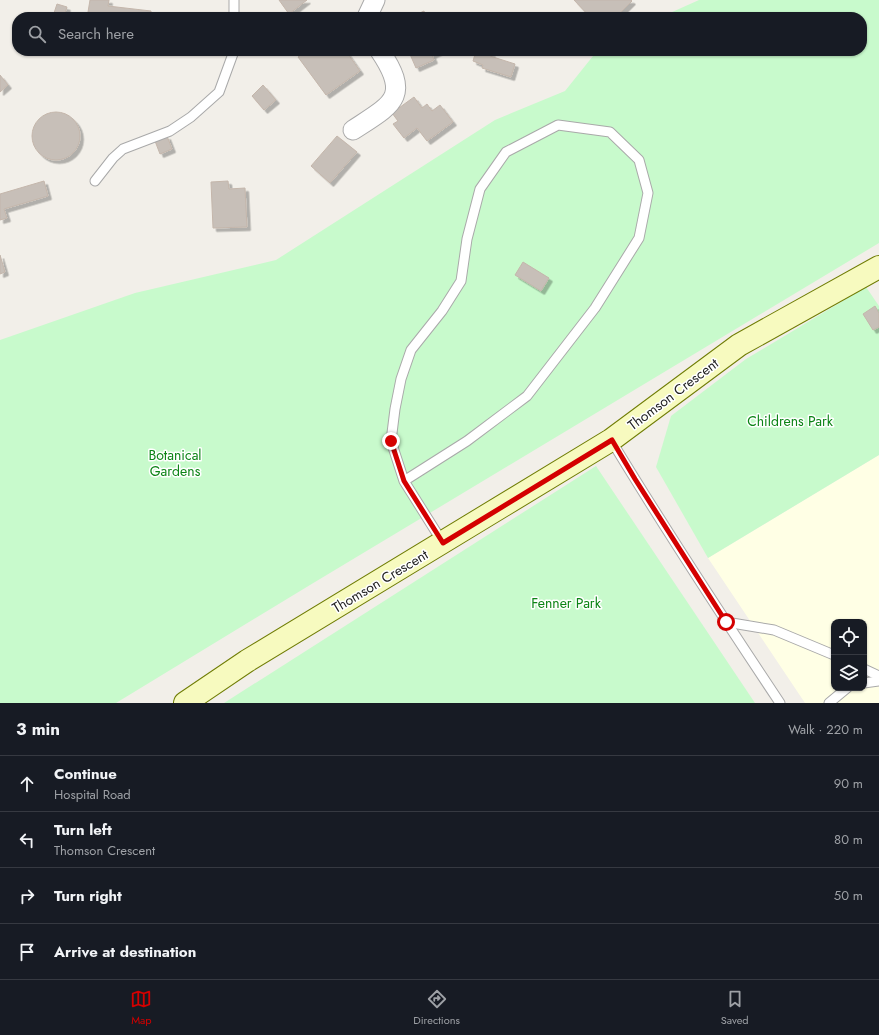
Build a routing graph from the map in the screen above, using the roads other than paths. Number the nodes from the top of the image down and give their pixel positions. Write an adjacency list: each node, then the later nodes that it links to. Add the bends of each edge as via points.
1 (234, 0): 3 (lane)
2 (375, 0): 4 (street)
3 (234, 12)
4 (369, 12)
5 (232, 56): 8 (lane, via 219,92 191,117 170,130 123,149)
6 (383, 56): 7 (street, via 396,79 396,94 385,110)
7 (353, 130)
8 (95, 180)
9 (879, 267): 10 (main road, Thomson Crescent, via 739,345)
10 (612, 440): 12 (main road, Thomson Crescent); 13 (lane)
11 (404, 481): 11 (lane, via 391,441 401,379 411,350 442,311 461,281 467,239 480,189 506,152 558,125 610,132 639,160 648,194 639,238 595,308 527,396 467,441); 12 (lane)
12 (443, 543): 20 (main road, Thomson Crescent, via 247,661)
13 (726, 622): 14 (lane, via 774,630); 21 (lane)
14 (831, 654)
15 (867, 670): 16 (lane)
16 (879, 676)
17 (879, 681): 18 (lane)
18 (867, 683)
19 (843, 691): 22 (lane)
20 (185, 703)
21 (780, 703)
22 (829, 703)

